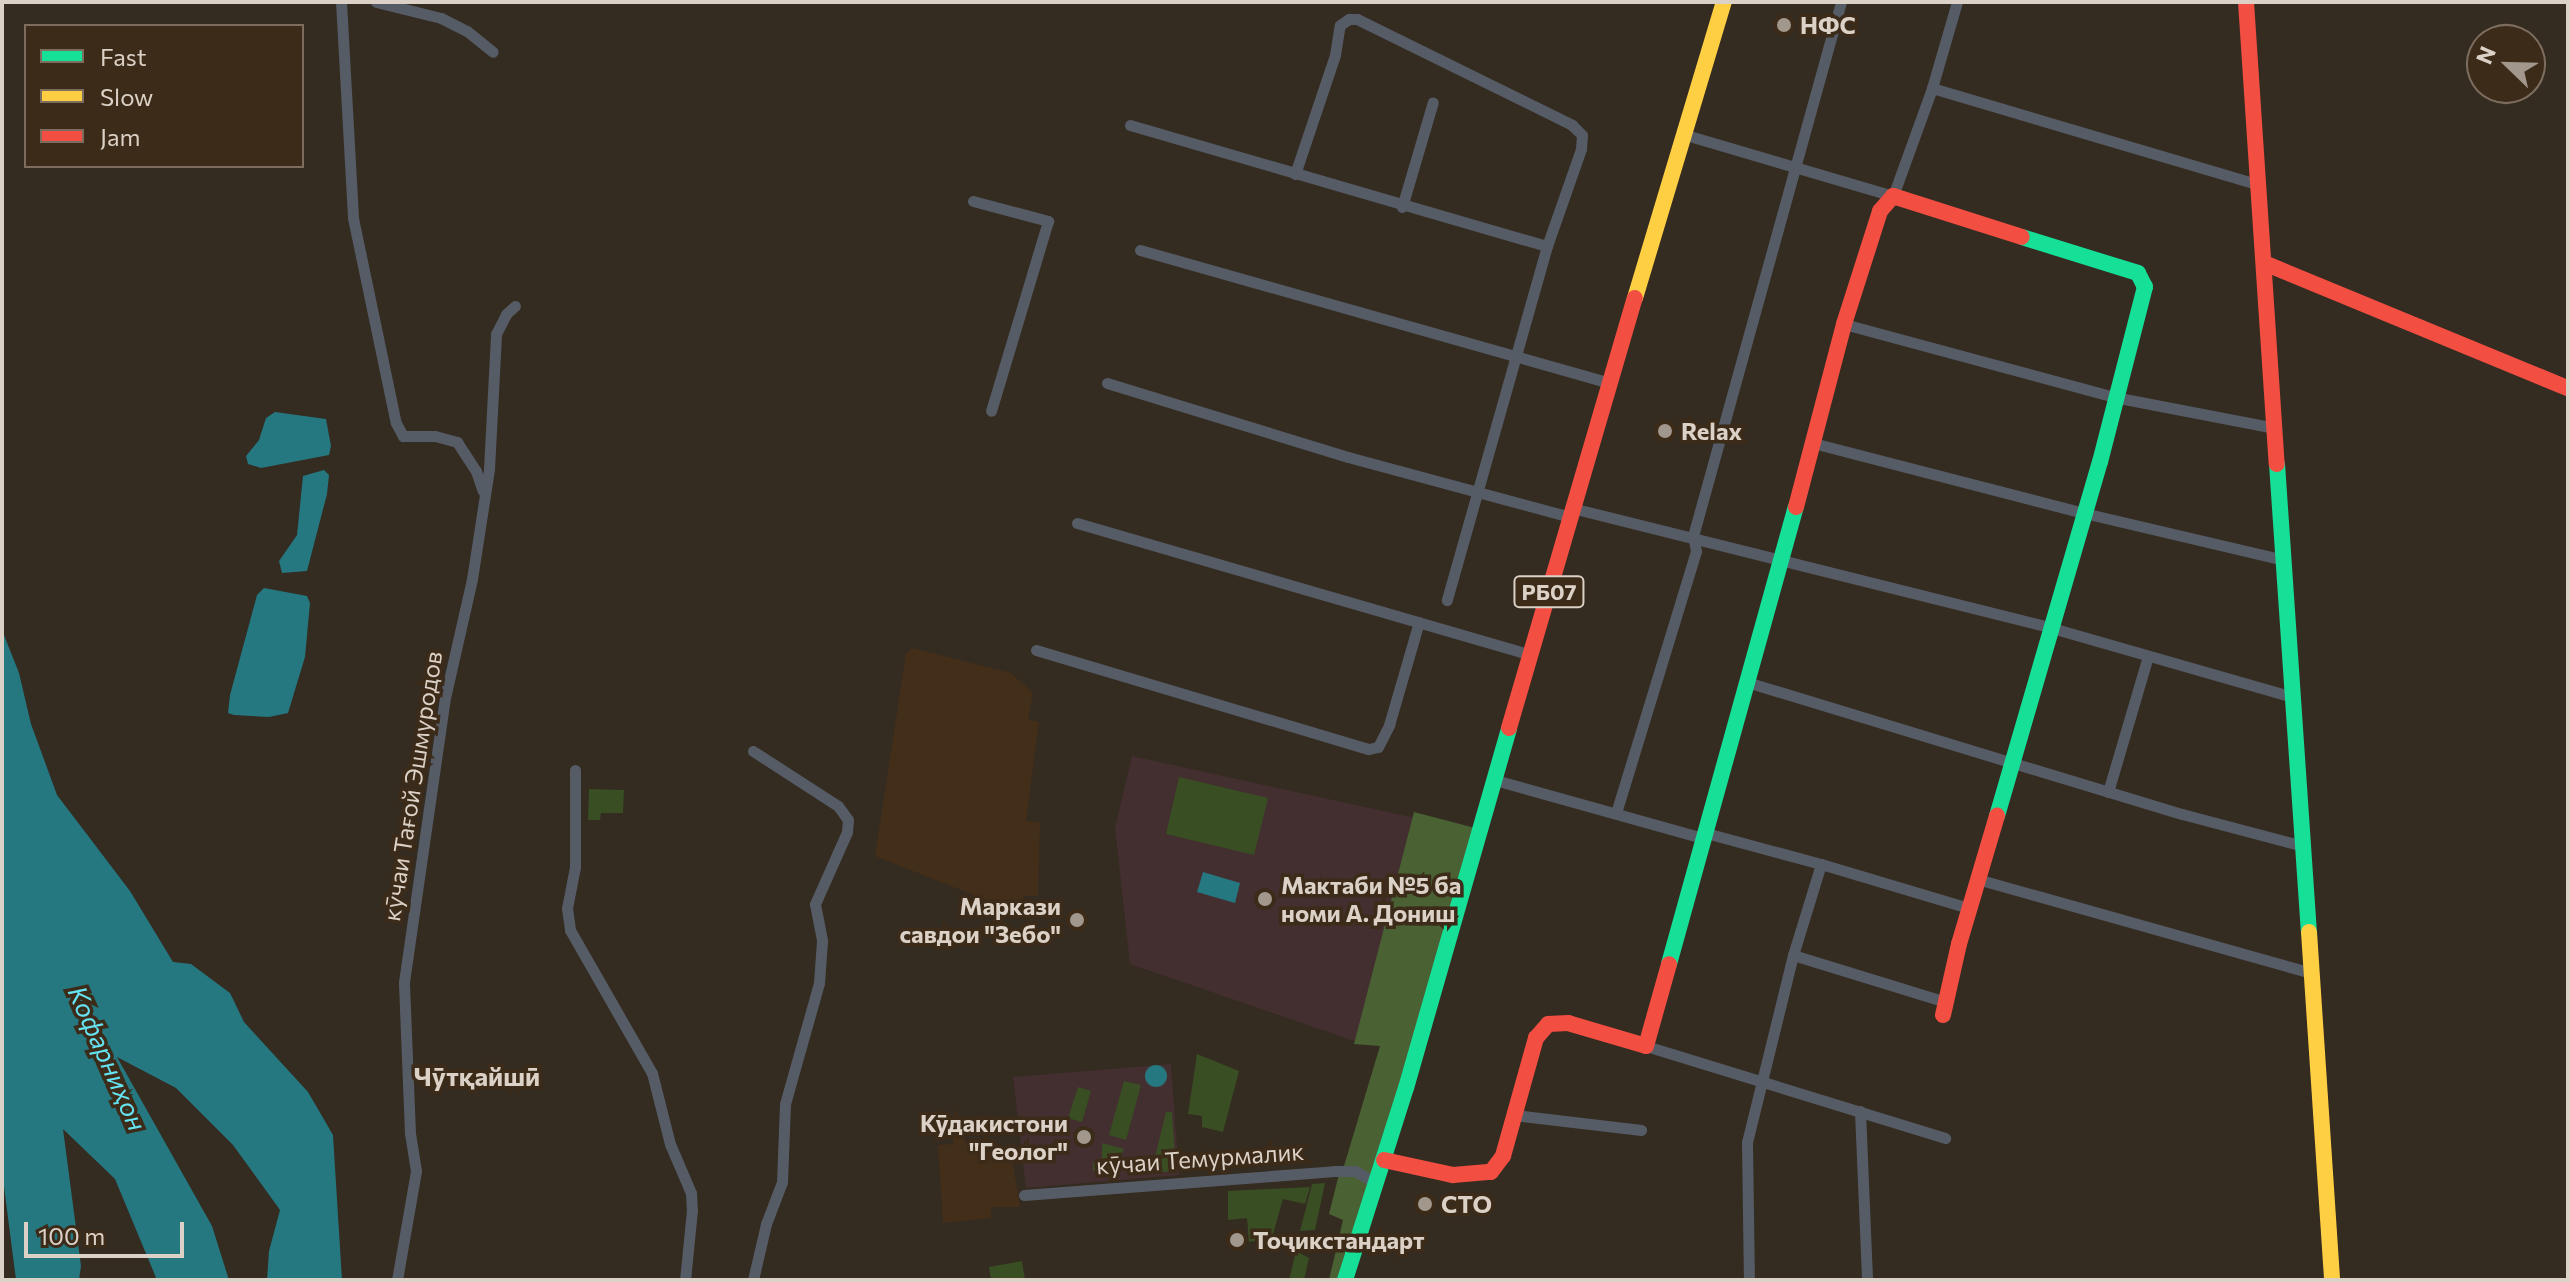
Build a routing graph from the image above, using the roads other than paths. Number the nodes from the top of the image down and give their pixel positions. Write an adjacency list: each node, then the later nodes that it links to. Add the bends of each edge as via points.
1 (341, 2): 32 (street, via 353,218 396,423 403,436 457,442)
2 (376, 2): 7 (street, via 441,18)
3 (1724, 2): 11 (main road, РБ07)
4 (1841, 2): 12 (street)
5 (1957, 2): 8 (street)
6 (2246, 2): 14 (main road)
7 (493, 52)
8 (1932, 88): 14 (street); 15 (street)
9 (1433, 102): 17 (street)
10 (1130, 125): 13 (street)
11 (1686, 135): 12 (street); 25 (main road, РБ07)
12 (1795, 167): 15 (street); 36 (street)
13 (1295, 174): 17 (street); 18 (street, via 1340,25 1357,19 1572,125 1582,135)
14 (2259, 185): 20 (main road)
15 (1893, 196): 22 (main road, via 1880,211); 27 (main road, via 2138,273 2145,287)
16 (973, 201): 28 (street, via 1048,221)
17 (1402, 207): 18 (street)
18 (1547, 246): 23 (street)
19 (1140, 250): 23 (street)
20 (2264, 263): 26 (main road); 29 (main road)
21 (515, 306): 32 (street, кӯчаи Тағой Эшмуродов, via 496,334 489,469)
22 (1844, 324): 27 (street); 30 (main road)
23 (1518, 356): 25 (street); 31 (street)
24 (1107, 383): 31 (street)
25 (1610, 383): 33 (main road, РБ07)
26 (2568, 388)
27 (2114, 397): 29 (street); 34 (main road)
28 (991, 411)
29 (2275, 428): 38 (main road)
30 (1813, 443): 34 (street); 37 (main road)
31 (1478, 492): 33 (street); 39 (street)
32 (483, 493): 70 (street, кӯчаи Тағой Эшмуродов, via 472,579 445,698 404,982 416,1171)
33 (1571, 512): 36 (street); 43 (main road, РБ07)
34 (2084, 513): 38 (street); 41 (main road)
35 (1077, 523): 40 (street)
36 (1693, 536): 37 (street); 52 (street, via 1696,551)
37 (1782, 559): 41 (street); 45 (main road)
38 (2284, 560): 46 (main road)
39 (1447, 600)
40 (1419, 622): 42 (street, via 1389,725 1378,747 1369,749); 43 (street)
41 (2049, 627): 44 (street); 48 (main road)
42 (1036, 650)
43 (1530, 655): 50 (main road, РБ07)
44 (2148, 656): 46 (street); 51 (street)
45 (1750, 683): 48 (street); 53 (main road)
46 (2293, 697): 54 (main road)
47 (753, 751): 72 (street, via 838,806 848,820 815,904 821,972 785,1104 782,1182)
48 (2011, 763): 51 (street); 56 (main road)
49 (575, 770): 71 (street, via 570,930 652,1073 670,1144 691,1193)
50 (1495, 780): 52 (street); 67 (main road, РБ07)
51 (2108, 792): 54 (street)
52 (1616, 813): 53 (street)
53 (1704, 836): 55 (street); 61 (main road)
54 (2303, 846): 59 (main road)
55 (1821, 864): 57 (street); 58 (street)
56 (1977, 879): 57 (main road); 59 (street)
57 (1969, 908): 60 (main road)
58 (1793, 955): 60 (street); 62 (street)
59 (2311, 973): 76 (main road)
60 (1945, 1008)
61 (1646, 1046): 62 (street); 64 (main road, via 1568,1023 1548,1024 1536,1038)
62 (1761, 1080): 63 (street); 74 (street, via 1745,1164)
63 (1860, 1111): 66 (street); 75 (street)
64 (1514, 1115): 65 (street); 67 (main road, via 1503,1156 1484,1175 1453,1175)
65 (1641, 1130)
66 (1945, 1138)
67 (1384, 1160): 68 (main road, РБ07)
68 (1376, 1183): 69 (street, кӯчаи Темурмалик, via 1355,1171 1328,1171); 73 (main road, РБ07)
69 (1024, 1195)
70 (397, 1280)
71 (685, 1280)
72 (753, 1280)
73 (1345, 1280)
74 (1749, 1280)
75 (1867, 1280)
76 (2332, 1280)

